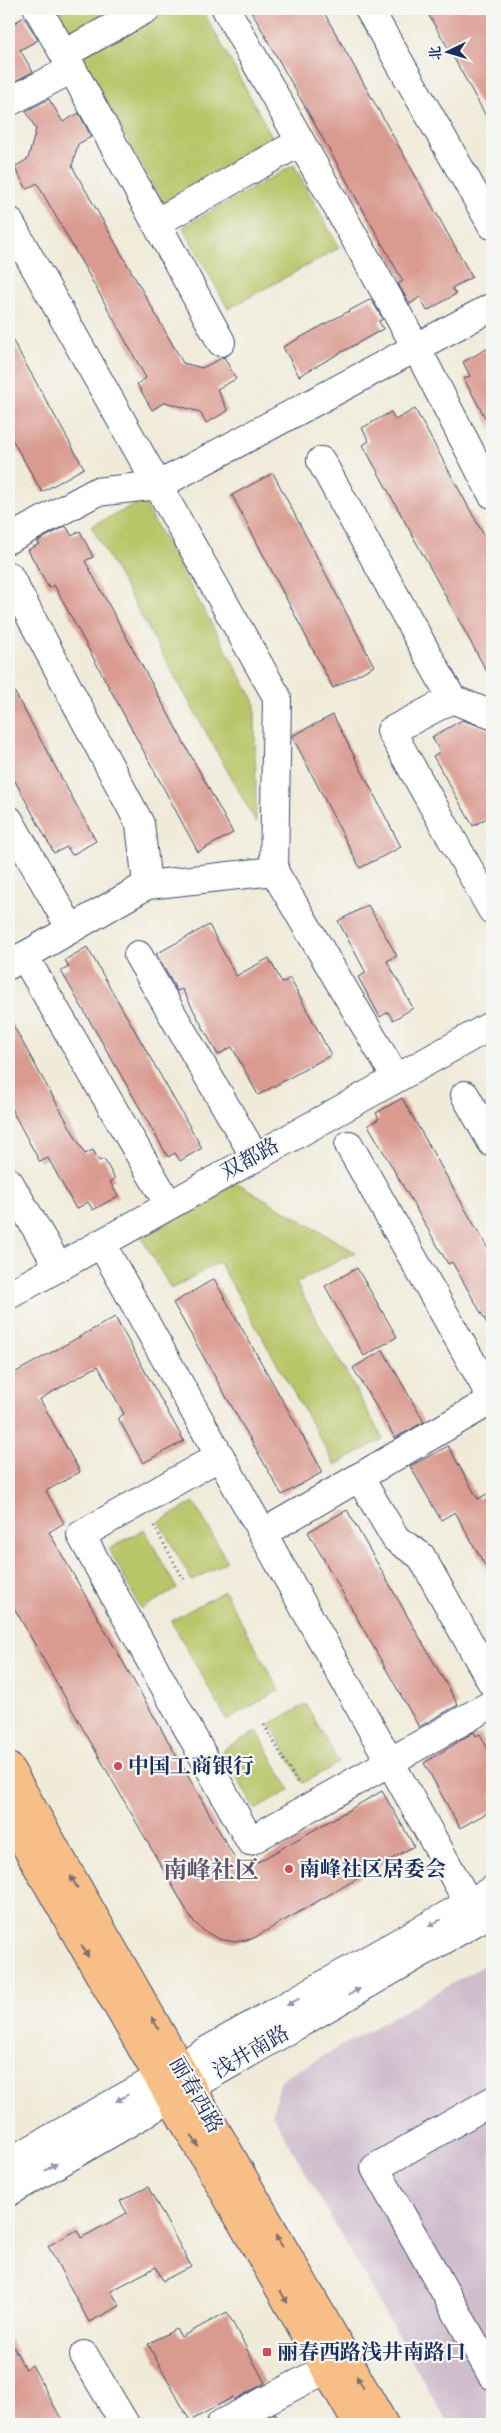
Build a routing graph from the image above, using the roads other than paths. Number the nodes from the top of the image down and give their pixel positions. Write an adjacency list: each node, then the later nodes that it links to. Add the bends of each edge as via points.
1 (38, 9): 5 (street)
2 (146, 9): 5 (street)
3 (226, 9): 7 (street)
4 (369, 9): 10 (street)
5 (68, 62): 6 (street); 9 (street)
6 (9, 102)
7 (300, 142): 9 (street); 13 (street)
8 (9, 221): 15 (street)
9 (156, 223): 12 (street)
10 (492, 225)
11 (492, 306): 13 (street)
12 (221, 342)
13 (416, 347): 15 (street); 16 (street)
14 (321, 461): 19 (street)
15 (159, 485): 17 (street, via 96,492); 22 (street, via 277,697)
16 (492, 494)
17 (9, 539)
18 (9, 576): 23 (street, via 140,824)
19 (452, 699): 20 (street); 24 (street, via 391,731)
20 (492, 715)
21 (9, 820): 25 (street)
22 (274, 871): 23 (street); 29 (street)
23 (146, 885): 25 (street)
24 (492, 910)
25 (71, 929): 27 (street)
26 (138, 955): 33 (street)
27 (16, 960): 35 (street)
28 (492, 1025): 29 (street, 双都路)
29 (396, 1078): 33 (street, 双都路)
30 (465, 1095): 31 (street)
31 (492, 1143)
32 (349, 1145): 39 (street)
33 (255, 1157): 35 (street, 双都路)
34 (9, 1182): 37 (street)
35 (168, 1205): 36 (street, 双都路)
36 (101, 1243): 37 (street, 双都路); 40 (street)
37 (58, 1266): 38 (street, 双都路)
38 (9, 1295)
39 (492, 1399): 41 (street)
40 (220, 1456): 42 (street); 45 (street, via 80,1535 250,1841)
41 (360, 1477): 42 (street); 43 (street, via 396,1539 421,1556)
42 (263, 1533): 45 (street)
43 (492, 1683)
44 (492, 1704): 45 (street)
45 (390, 1762): 49 (street)
46 (9, 1767): 50 (main road, 丽春西路, one-way to 46)
47 (9, 1817): 50 (main road, 丽春西路, one-way to 50)
48 (492, 1890): 49 (street, 浅井南路)
49 (480, 1912): 50 (street, 浅井南路)
50 (175, 2082): 52 (street, 浅井南路, one-way to 52); 53 (street, 浅井南路, one-way to 50); 55 (main road, 丽春西路, one-way to 55); 60 (main road, 丽春西路, one-way to 50)
51 (492, 2101): 56 (street, via 375,2168)
52 (9, 2162)
53 (9, 2192)
54 (84, 2355): 57 (street)
55 (326, 2369): 58 (street); 59 (main road, 丽春西路)
56 (492, 2375)
57 (125, 2424)
58 (221, 2424)
59 (357, 2424)
60 (384, 2424)

